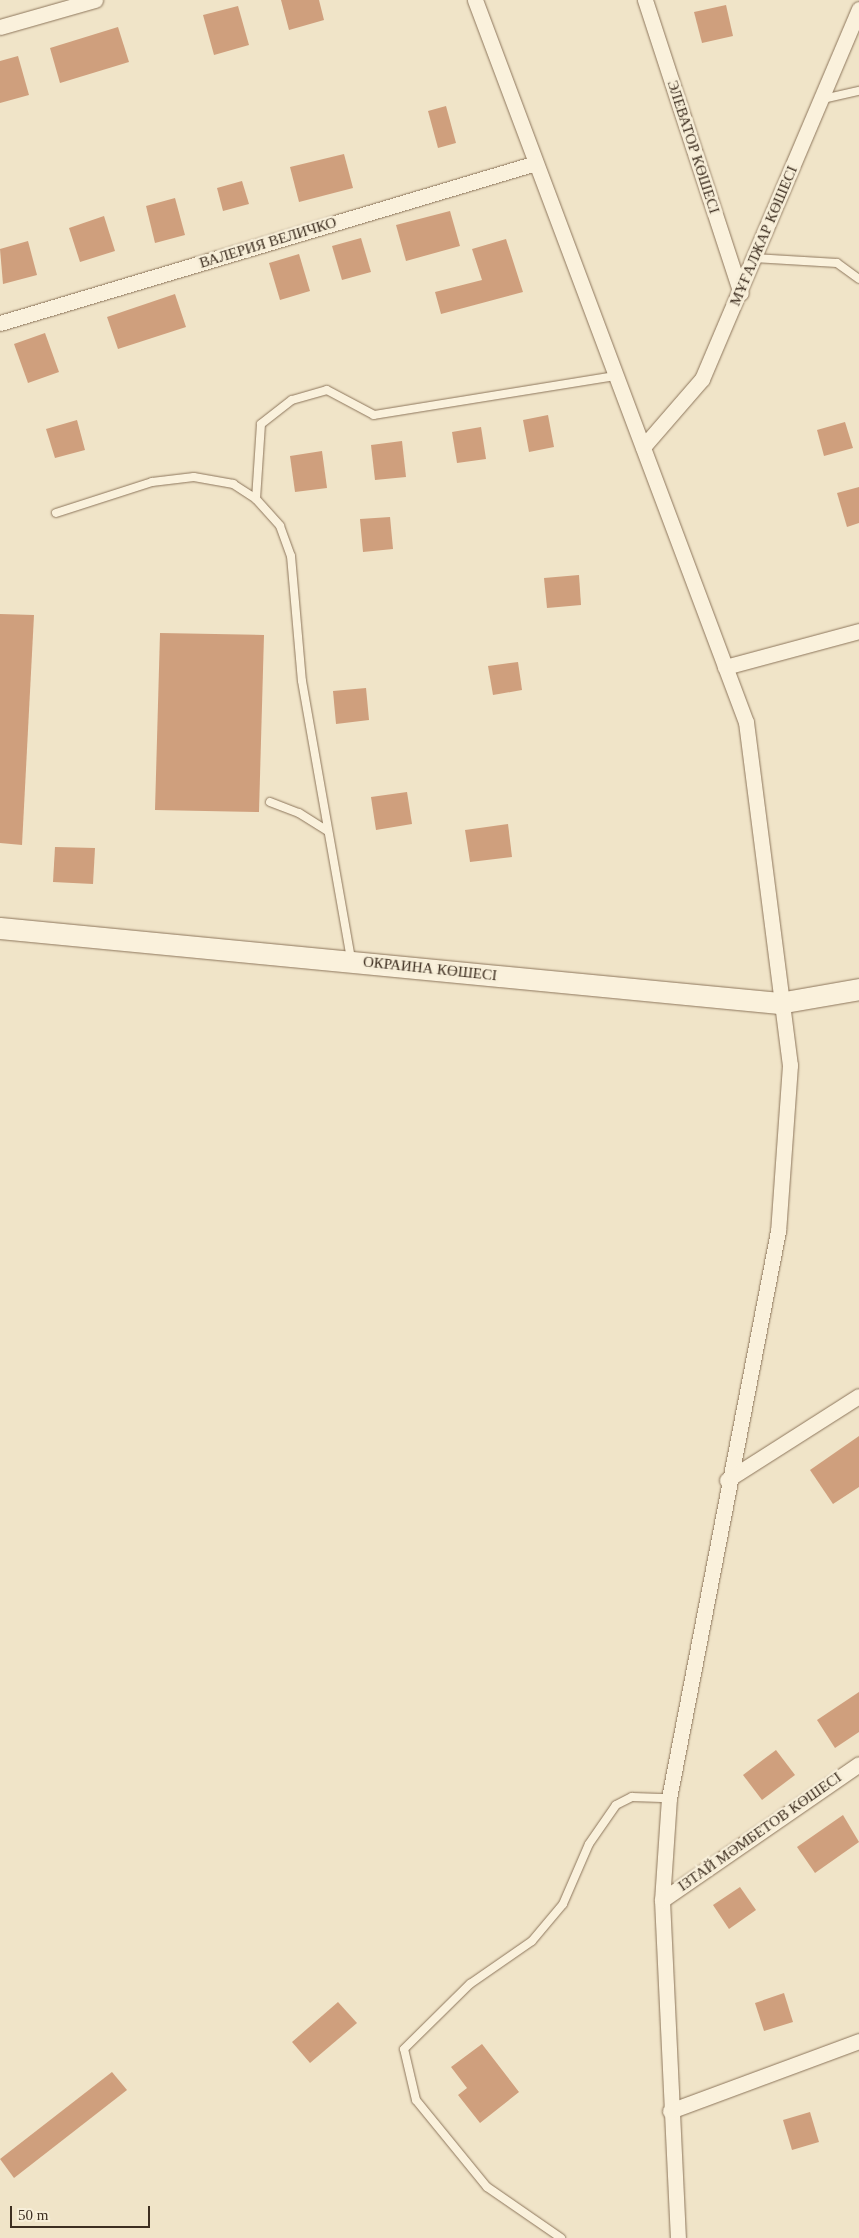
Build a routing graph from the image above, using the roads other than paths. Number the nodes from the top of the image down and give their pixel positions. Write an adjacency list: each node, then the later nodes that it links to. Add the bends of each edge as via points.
1 (95, 0): 5 (street)
2 (475, 0): 8 (street)
3 (645, 0): 11 (street, ЭЛЕВАТОР КӨШЕСІ)
4 (859, 9): 7 (street, МҰҒАЛЖАР КӨШЕСІ)
5 (0, 27)
6 (859, 91): 7 (lane)
7 (823, 99): 9 (street, МҰҒАЛЖАР КӨШЕСІ)
8 (536, 163): 12 (street, ВАЛЕРИЯ ВЕЛИЧКО); 13 (street)
9 (754, 258): 10 (lane, via 837,264); 11 (street, МҰҒАЛЖАР КӨШЕСІ)
10 (859, 279)
11 (741, 293): 14 (street, МҰҒАЛЖАР КӨШЕСІ, via 702,379)
12 (0, 323)
13 (616, 376): 14 (street); 15 (lane, via 374,415 326,390 292,400 261,424)
14 (643, 447): 18 (street)
15 (256, 499): 16 (lane, via 233,484 194,477 152,482); 20 (lane, via 280,526 291,556 302,681)
16 (56, 513)
17 (859, 632): 18 (street)
18 (725, 667): 24 (street, via 746,722)
19 (270, 802): 20 (lane, via 299,813)
20 (328, 831): 22 (lane)
21 (0, 928): 22 (street, ОКРАИНА КӨШЕСІ)
22 (352, 961): 24 (street, ОКРАИНА КӨШЕСІ)
23 (859, 989): 24 (street, ОКРАИНА КӨШЕСІ)
24 (779, 1003): 26 (street, via 790,1065 778,1231)
25 (859, 1396): 26 (street)
26 (727, 1480): 28 (street)
27 (859, 1764): 29 (street, ІЗТАЙ МӘМБЕТОВ КӨШЕСІ)
28 (669, 1798): 29 (street); 32 (lane, via 632,1797 616,1804 589,1844 563,1904 532,1941 470,1984 404,2049 416,2100 487,2187)
29 (662, 1900): 31 (street)
30 (859, 2041): 31 (street)
31 (670, 2111): 33 (street)
32 (561, 2238)
33 (677, 2238)

